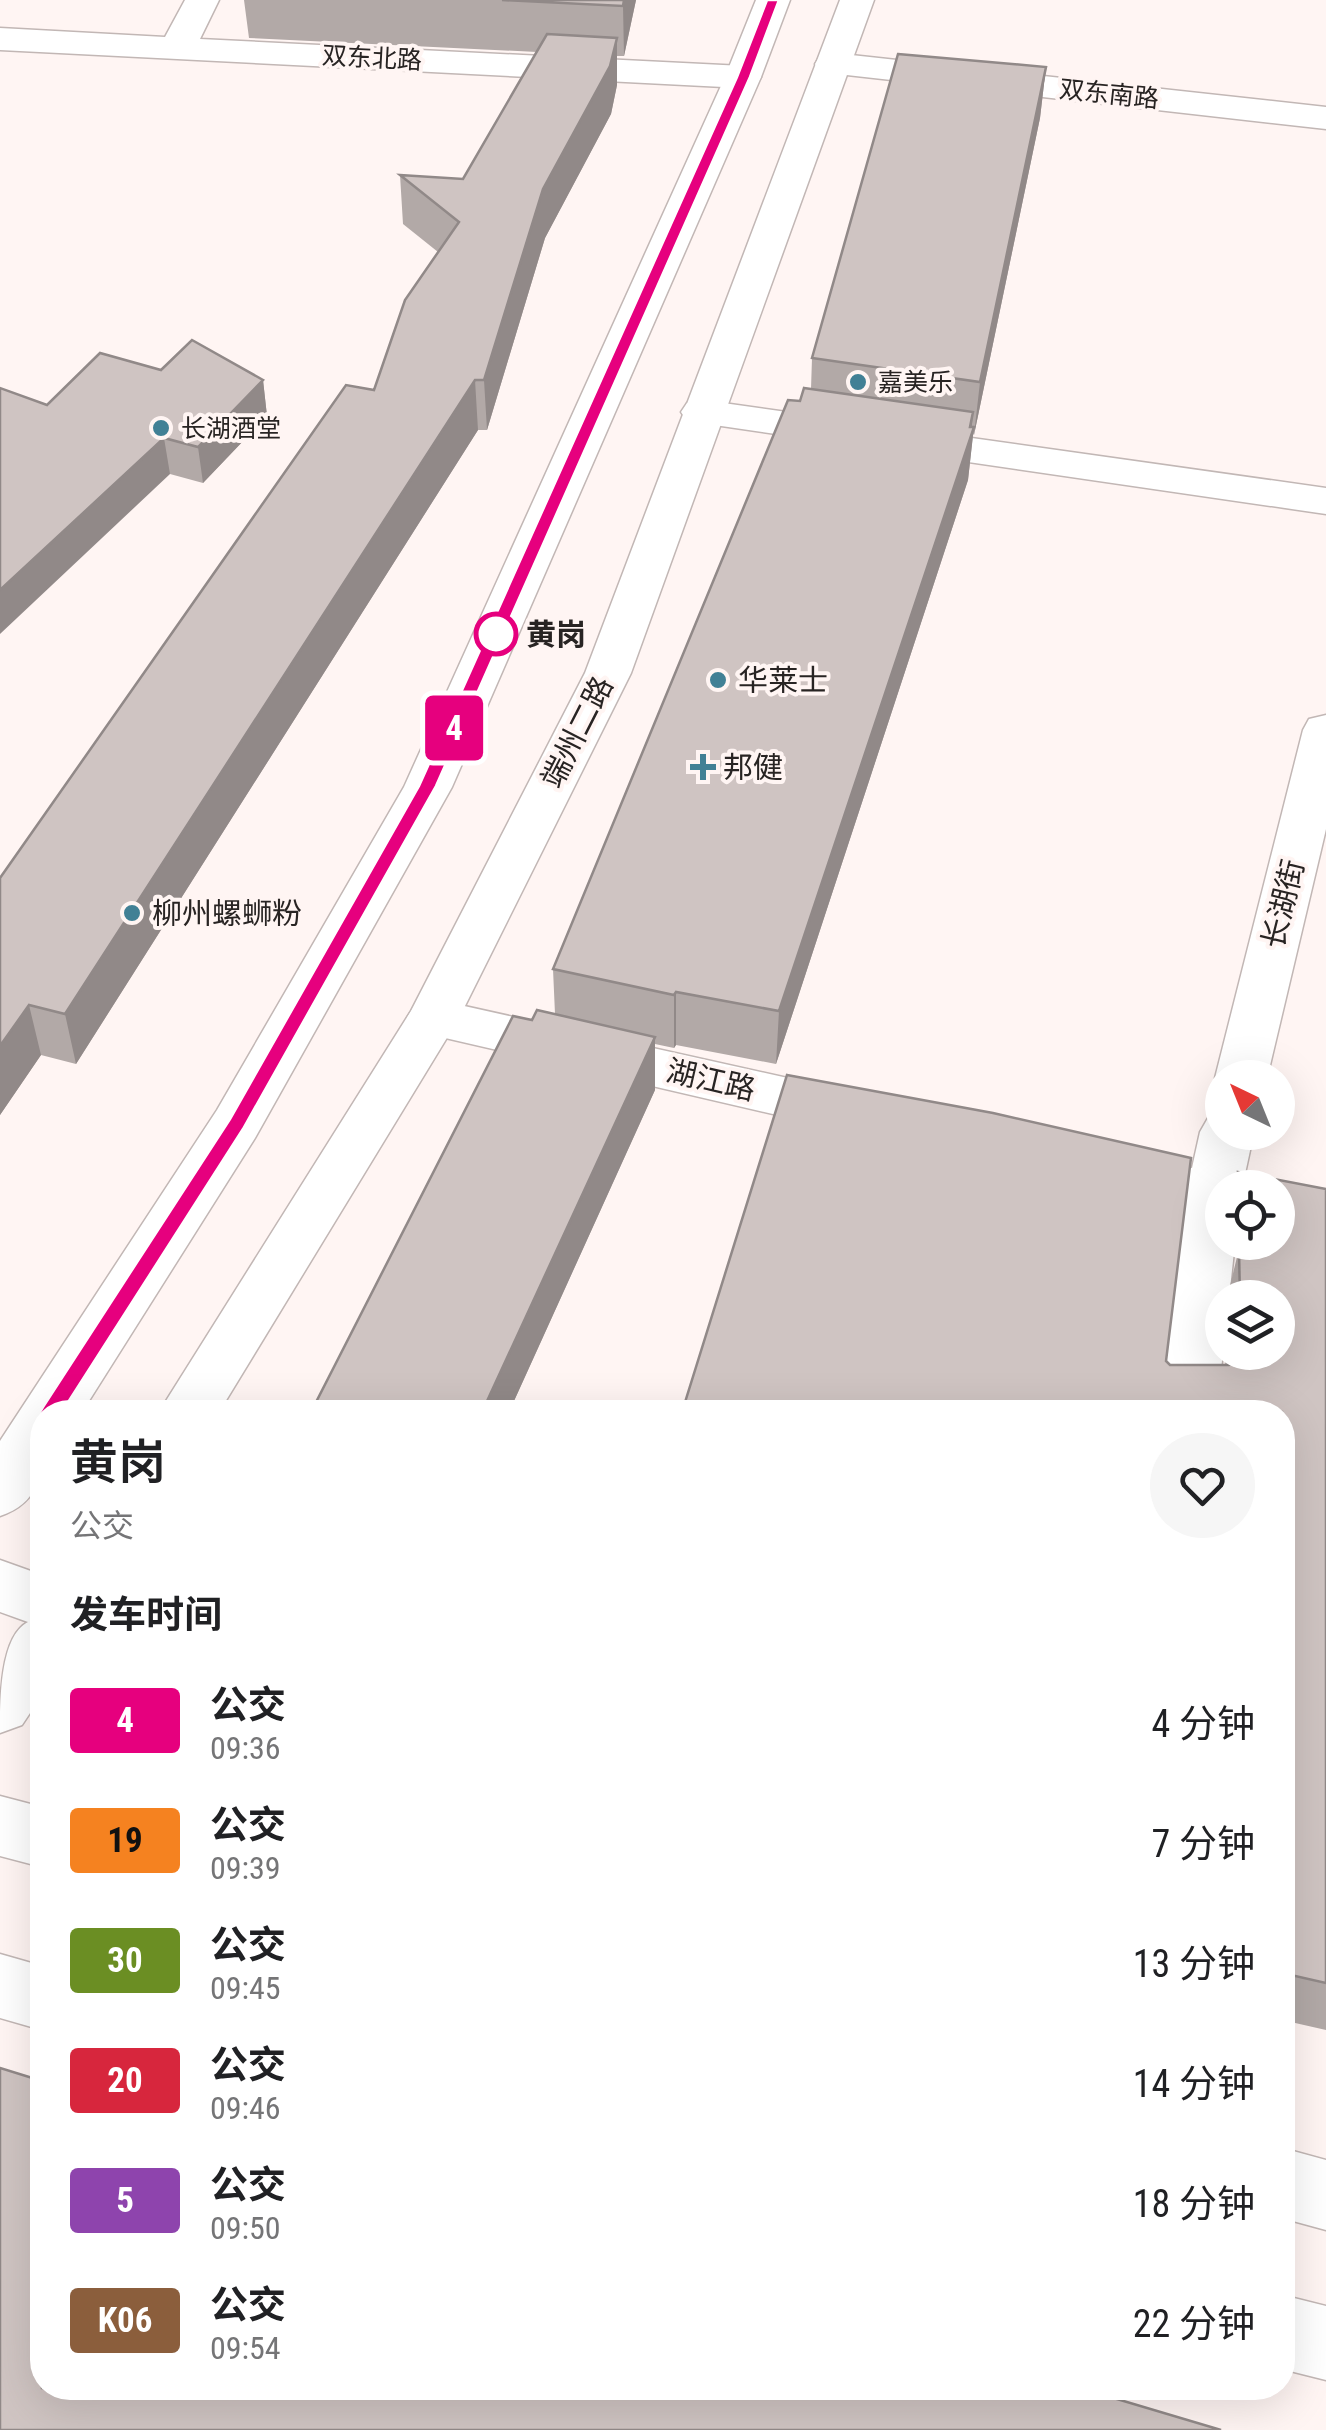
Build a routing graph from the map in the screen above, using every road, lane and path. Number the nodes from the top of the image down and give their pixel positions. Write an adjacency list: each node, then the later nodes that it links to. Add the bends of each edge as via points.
1 (202, 0): 5 (main road)
2 (773, 0): 7 (main road)
3 (857, 0): 6 (main road, 端州二路)
4 (0, 39): 5 (main road, 双东北路)
5 (178, 48): 7 (main road, 双东北路)
6 (833, 64): 8 (main road, 双东南路); 9 (main road, 端州二路)
7 (743, 77): 18 (main road, via 428,786 236,1124)
8 (1326, 118)
9 (702, 412): 10 (main road); 12 (main road, 端州二路, via 608,673)
10 (1326, 501)
11 (1326, 730): 13 (main road, 长湖街)
12 (433, 1018): 14 (main road, 湖江路); 19 (main road, 端州二路)
13 (1245, 1060)
14 (901, 1123)
15 (1076, 1162): 16 (main road)
16 (1205, 1191)
17 (1209, 1260): 20 (main road)
18 (58, 1400)
19 (195, 1400)
20 (1189, 1400)
21 (30, 1444): 22 (main road)
22 (0, 1491)
23 (0, 1586): 24 (main road)
24 (30, 1596)
25 (30, 1661): 26 (main road)
26 (0, 1705)
27 (0, 1826): 28 (main road)
28 (30, 1834)
29 (0, 1986): 30 (main road)
30 (30, 1995)
31 (1295, 2187): 32 (main road)
32 (1326, 2195)
33 (1295, 2335): 34 (main road)
34 (1326, 2343)

